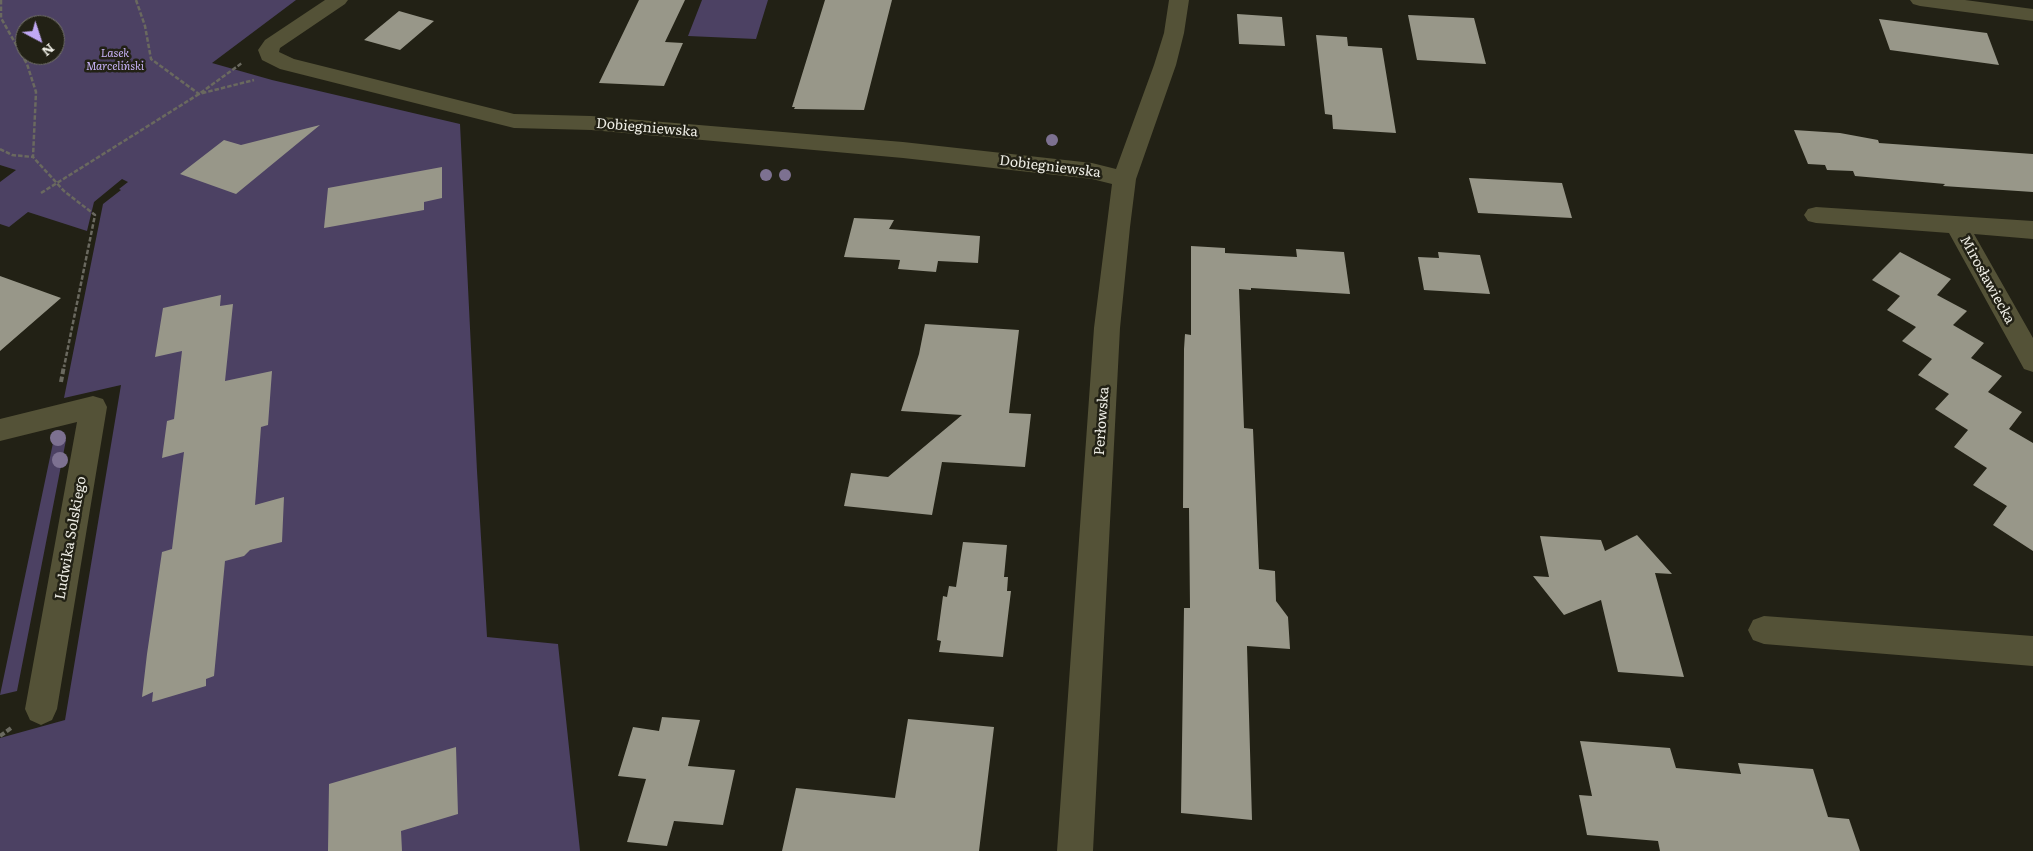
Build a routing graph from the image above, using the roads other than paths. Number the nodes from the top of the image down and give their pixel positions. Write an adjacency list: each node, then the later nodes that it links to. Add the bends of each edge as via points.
1 (338, 0): 5 (street, Dobiegniewska, via 272,44 269,55 282,62 514,121 592,123 903,150 1092,171)
2 (1179, 0): 5 (street, Perłowska, via 1165,65)
3 (1920, 0): 4 (street)
4 (2033, 16)
5 (1124, 178): 14 (street, Perłowska, via 1107,328)
6 (1816, 215): 7 (street, Mirosławiecka)
7 (1956, 224): 8 (street, Mirosławiecka); 9 (street, Mirosławiecka)
8 (2033, 230)
9 (2033, 362)
10 (0, 430): 13 (street, Ludwika Solskiego, via 56,403 93,407)
11 (1764, 630): 12 (street)
12 (2033, 651)
13 (41, 709)
14 (1075, 851)

